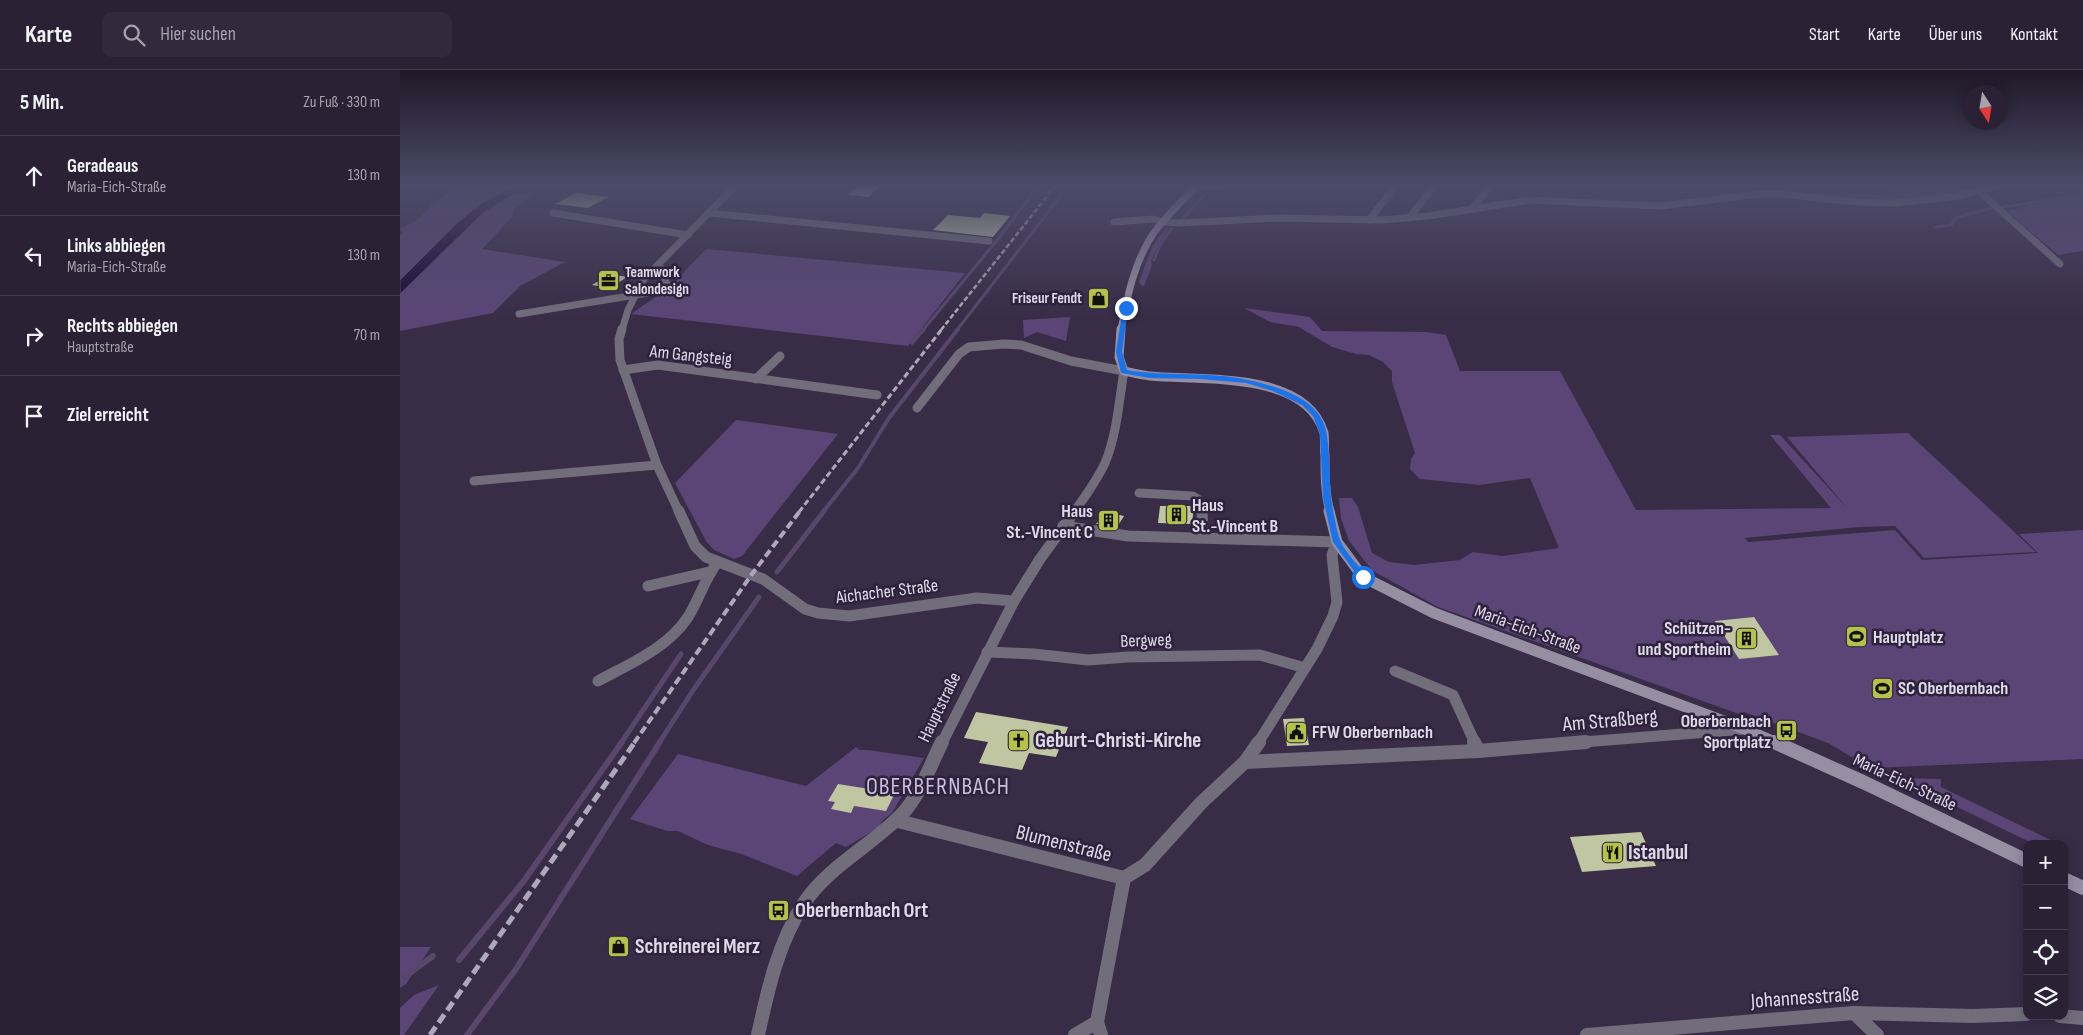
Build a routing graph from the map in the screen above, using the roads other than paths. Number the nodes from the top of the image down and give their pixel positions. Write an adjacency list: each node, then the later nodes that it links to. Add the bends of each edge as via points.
1 (658, 230): 6 (street)
2 (693, 230): 6 (street, Aichacher Straße)
3 (879, 230): 7 (street)
4 (1156, 230): 14 (main road, Hauptstraße, via 1141,257 1126,308 1119,352)
5 (2022, 230): 9 (street)
6 (688, 235): 8 (street, Aichacher Straße)
7 (989, 241)
8 (659, 264): 10 (street, Aichacher Straße); 10 (street, via 667,284 660,291)
9 (2060, 264)
10 (634, 295): 11 (street); 13 (street, Aichacher Straße, via 619,339)
11 (518, 314)
12 (780, 356): 15 (street)
13 (623, 370): 15 (street, Am Gangsteig, via 658,365); 18 (street, Aichacher Straße)
14 (1124, 372): 17 (street, via 1079,363 1021,345 969,347 959,354); 21 (street, Hauptstraße, via 1114,434 1105,462 1088,493); 23 (main road, Maria-Eich-Straße, via 1246,382 1276,390 1305,404 1316,415 1324,434 1326,498)
15 (756, 379): 16 (street, Am Gangsteig)
16 (877, 395)
17 (917, 408)
18 (657, 465): 19 (street); 24 (street, Aichacher Straße, via 695,546)
19 (474, 481)
20 (1139, 493): 22 (street, via 1198,499)
21 (1063, 526): 22 (street, via 1128,536); 27 (street, Hauptstraße)
22 (1203, 538): 23 (street)
23 (1337, 542): 29 (street, via 1332,555 1337,602); 32 (main road, Maria-Eich-Straße, via 1363,577 1434,613)
24 (717, 563): 25 (street); 27 (street, Aichacher Straße, via 763,580 805,609 831,615 868,614 977,598)
25 (709, 572): 26 (street); 31 (street, via 683,625 663,643)
26 (648, 586)
27 (1014, 601): 28 (street, Hauptstraße)
28 (987, 652): 29 (street, Bergweg, via 1088,660 1260,655); 35 (street, Hauptstraße, via 924,780)
29 (1306, 668): 34 (street)
30 (1394, 670): 33 (street, via 1453,695)
31 (598, 681)
32 (1745, 729): 33 (street, Am Straßberg); 36 (main road, Maria-Eich-Straße)
33 (1478, 751): 34 (street, Am Straßberg)
34 (1245, 762): 37 (street, via 1201,803 1145,865)
35 (898, 821): 37 (street, Blumenstraße); 45 (street, Hauptstraße, via 838,867 807,898 780,948)
36 (2023, 859)
37 (1124, 878): 44 (street, Blumenstraße)
38 (2068, 881): 39 (main road)
39 (2083, 888)
40 (1854, 1013): 41 (street, Johannesstraße); 47 (street, Johannesstraße); 48 (street)
41 (2023, 1014)
42 (2068, 1017): 43 (street)
43 (2083, 1018)
44 (1099, 1029): 46 (street)
45 (758, 1035)
46 (1074, 1035)
47 (1587, 1035)
48 (1877, 1035)

